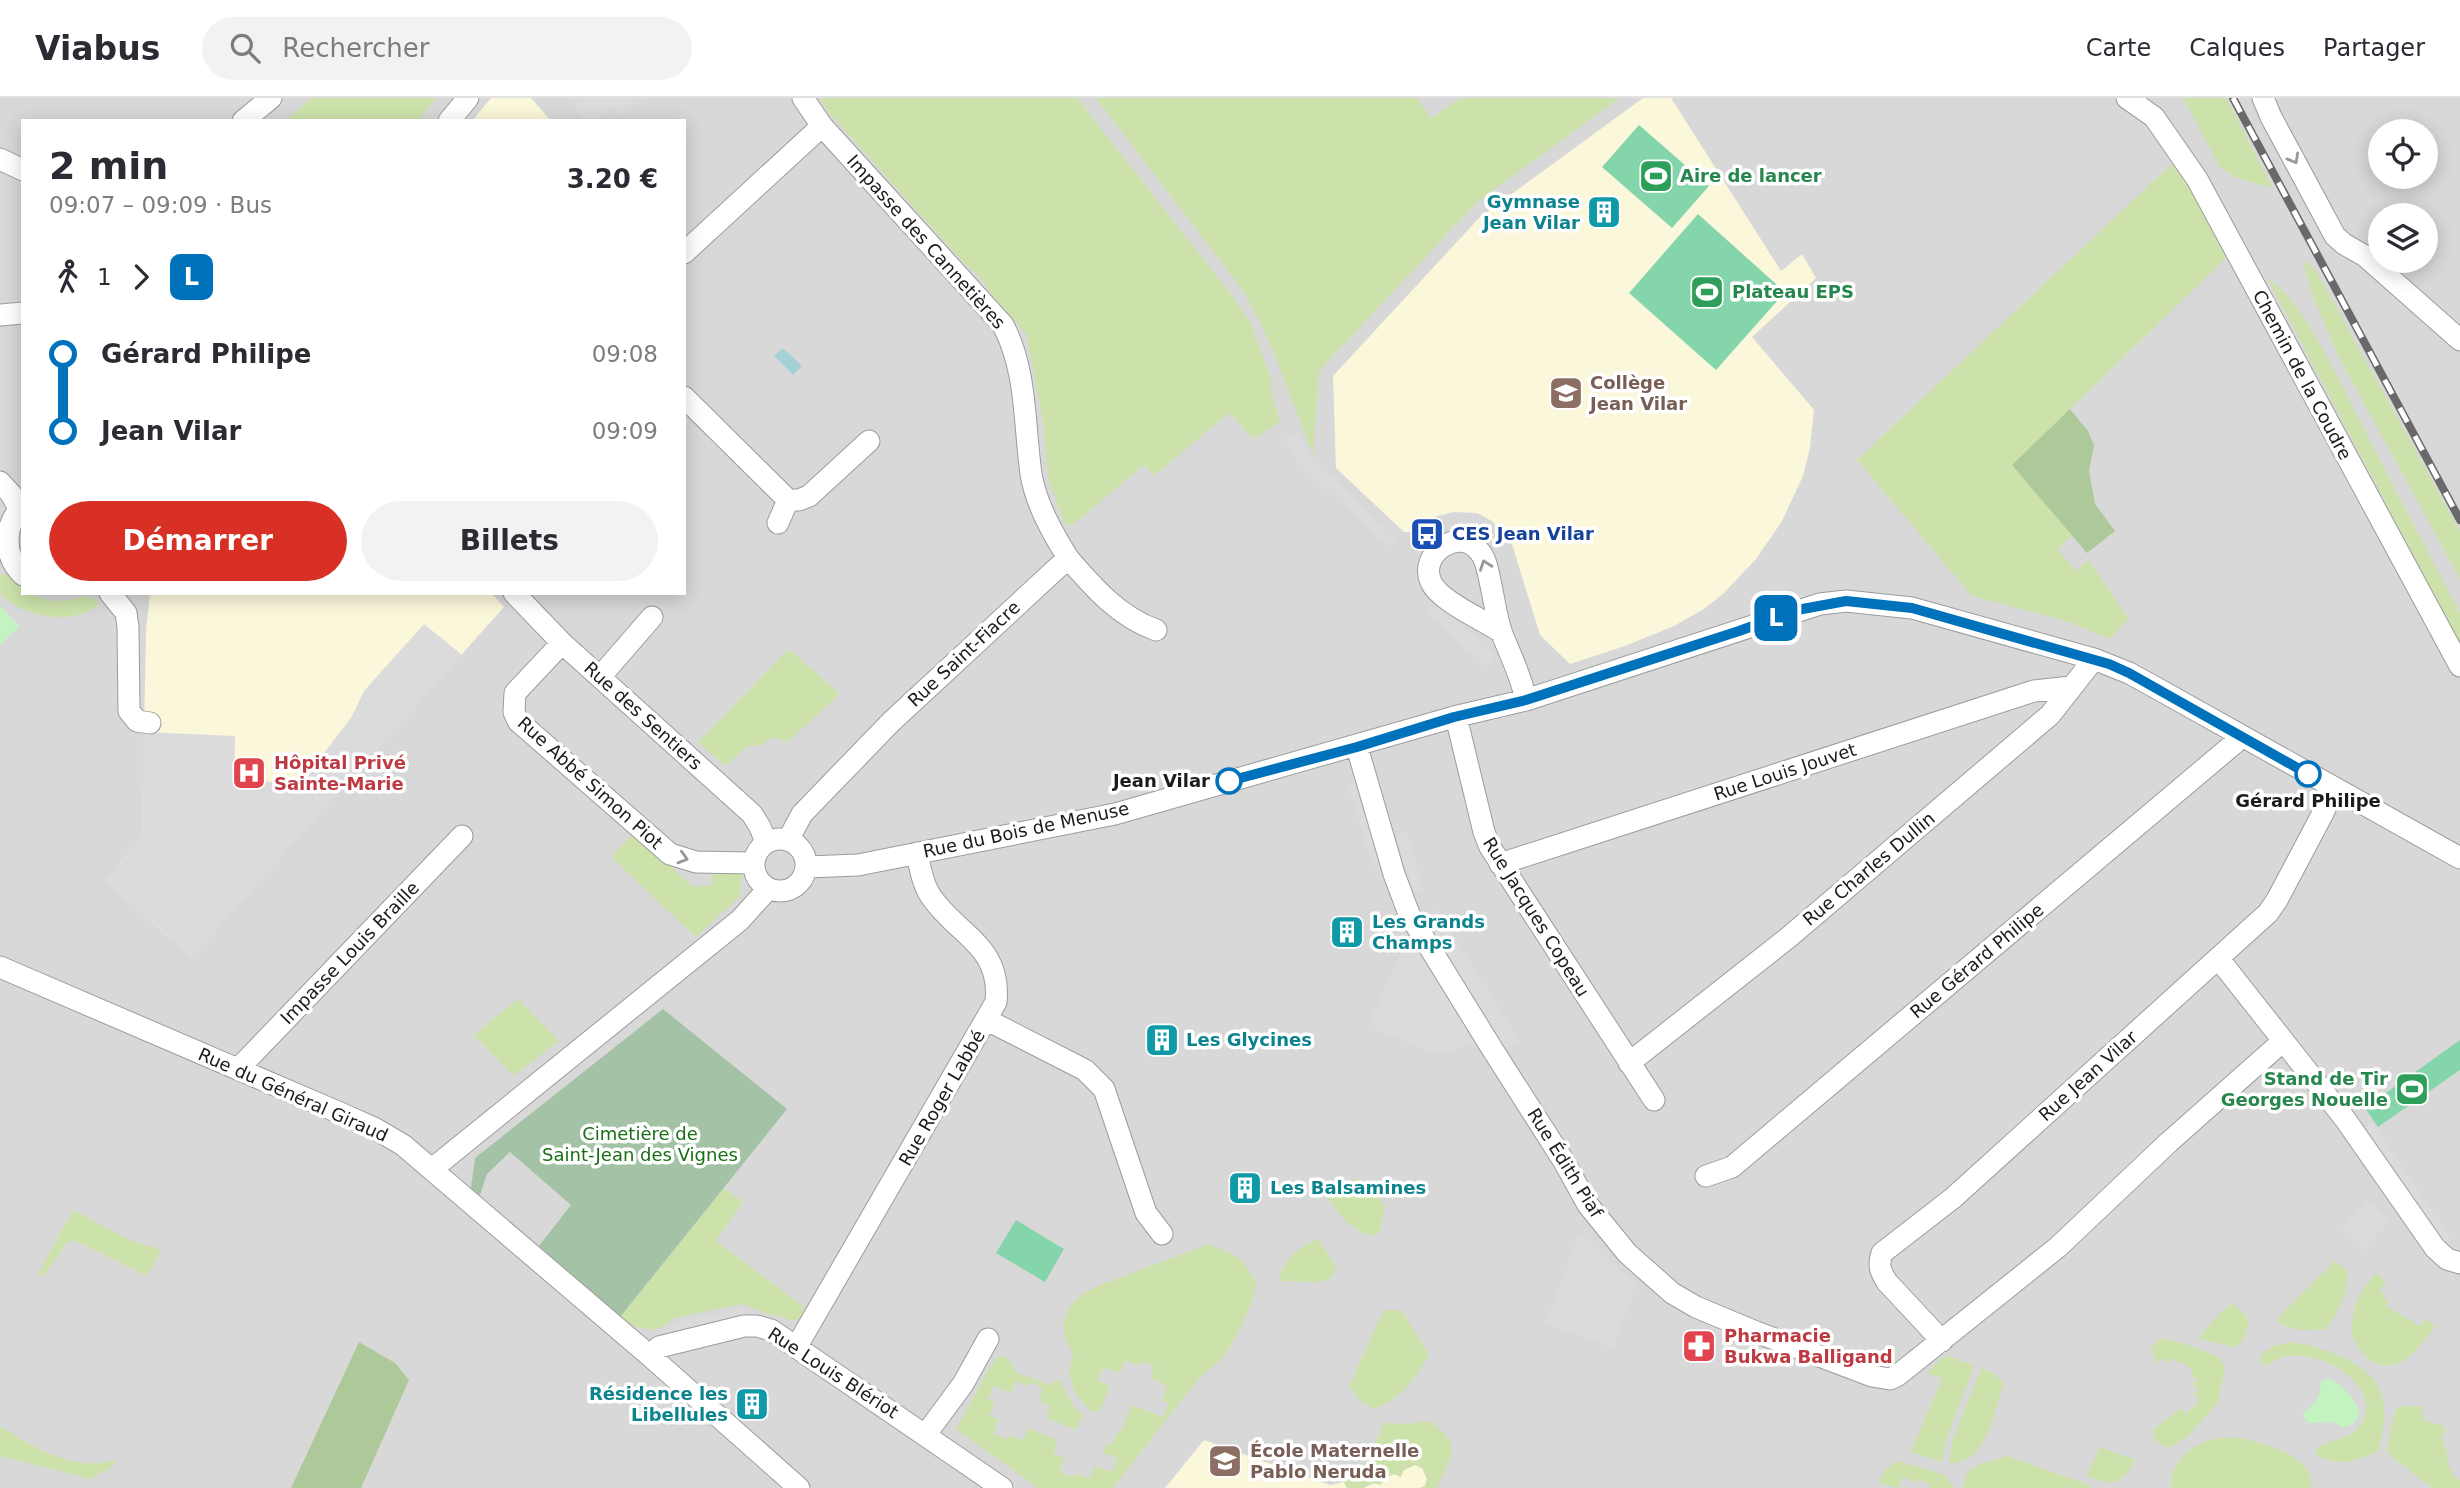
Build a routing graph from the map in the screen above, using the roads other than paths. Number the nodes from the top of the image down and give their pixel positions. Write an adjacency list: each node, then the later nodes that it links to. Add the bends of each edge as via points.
1 (271, 98): 6 (street)
2 (468, 98): 7 (street)
3 (803, 98): 8 (street, Impasse des Cannetières)
4 (2127, 98): 30 (street, Chemin de la Coudre, via 2154,117 2197,179)
5 (2263, 98): 14 (street, one-way to 14, via 2335,236 2365,256)
6 (245, 119)
7 (451, 119)
8 (822, 126): 11 (street); 21 (street, Impasse des Cannetières, via 1003,325 1019,368 1039,503)
9 (0, 159): 10 (street)
10 (21, 169)
11 (686, 251)
12 (21, 313): 13 (street)
13 (0, 315)
14 (2460, 340)
15 (686, 399): 18 (street)
16 (869, 441): 18 (street, via 809,496)
17 (0, 482): 19 (street)
18 (788, 500): 20 (street)
19 (21, 508): 22 (street, via 8,532)
20 (778, 523)
21 (1068, 558): 26 (street, via 1136,623); 40 (street, Rue Saint-Fiacre, via 891,722 802,814)
22 (11, 564)
23 (112, 595): 35 (street, via 126,613 129,711 137,721)
24 (516, 595): 28 (street, Rue des Sentiers)
25 (652, 617): 31 (street)
26 (1156, 629)
27 (1501, 632): 33 (street)
28 (562, 642): 31 (street, Rue des Sentiers); 44 (street, Rue Abbé Simon Piot, one-way to 44, via 515,693 518,721 670,854 696,862)
29 (2094, 659): 32 (street, Rue Charles Dullin); 33 (street, Rue du Bois de Menuse, via 1912,608 1846,601 1797,610); 36 (street, Rue du Bois de Menuse, via 2129,673)
30 (2460, 666)
31 (600, 677): 41 (street, Rue des Sentiers, via 752,814)
32 (2071, 687): 45 (street, Rue Louis Jouvet, via 2034,691); 52 (street, Rue Charles Dullin, via 2050,715 1820,910)
33 (1526, 700): 34 (street, Rue du Bois de Menuse)
34 (1454, 717): 37 (street, Rue du Bois de Menuse); 45 (street, Rue Jacques Copeau, via 1484,832)
35 (150, 723)
36 (2242, 737): 38 (street, Rue du Bois de Menuse); 56 (street, Rue Gérard Philipe, via 1732,1167)
37 (1357, 747): 42 (street, Rue du Bois de Menuse, via 1115,814); 60 (street, Rue Édith Piaf, via 1409,914 1588,1205 1628,1253 1672,1293 1696,1307 1872,1376 1890,1379 1898,1375)
38 (2334, 788): 43 (street, Rue du Bois de Menuse); 48 (street, Rue Jean Vilar, via 2277,900)
39 (462, 836): 53 (street, Impasse Louis Braille)
40 (788, 840): 41 (street); 46 (street, via 803,853)
41 (766, 842): 44 (street)
42 (917, 853): 46 (street, Rue du Bois de Menuse, via 858,865); 50 (street, Rue Roger Labbé, via 929,893 989,957 998,986)
43 (2460, 858)
44 (753, 863): 47 (street, via 759,882)
45 (1500, 864): 52 (street, Rue Jacques Copeau)
46 (807, 867): 47 (street, via 803,878 787,891)
47 (768, 889): 55 (street, via 740,920)
48 (2218, 958): 51 (street); 60 (street, Rue Jean Vilar, via 1953,1198 1882,1253 1880,1272)
49 (0, 967): 53 (street, Rue du Général Giraud)
50 (987, 1020): 57 (street, via 1085,1070 1104,1088 1146,1213); 61 (street, Rue Roger Labbé)
51 (2283, 1041): 58 (street, via 2345,1119 2435,1248); 60 (street, Rue Édith Piaf, via 2058,1247)
52 (1629, 1063): 54 (street, Rue Jacques Copeau)
53 (238, 1069): 55 (street, Rue du Général Giraud, via 374,1128)
54 (1654, 1100)
55 (432, 1169): 62 (street, Rue du Général Giraud)
56 (1706, 1176)
57 (1162, 1234)
58 (2460, 1263)
59 (988, 1339): 63 (street, via 963,1384)
60 (1942, 1341)
61 (796, 1346): 62 (street, Rue Louis Blériot, via 771,1330 744,1326 659,1347); 63 (street, Rue Louis Blériot)
62 (650, 1356): 64 (street, Rue du Général Giraud)
63 (926, 1434): 66 (street, Rue Louis Blériot)
64 (776, 1480): 65 (street, Rue du Général Giraud)
65 (799, 1488)
66 (1002, 1488)

